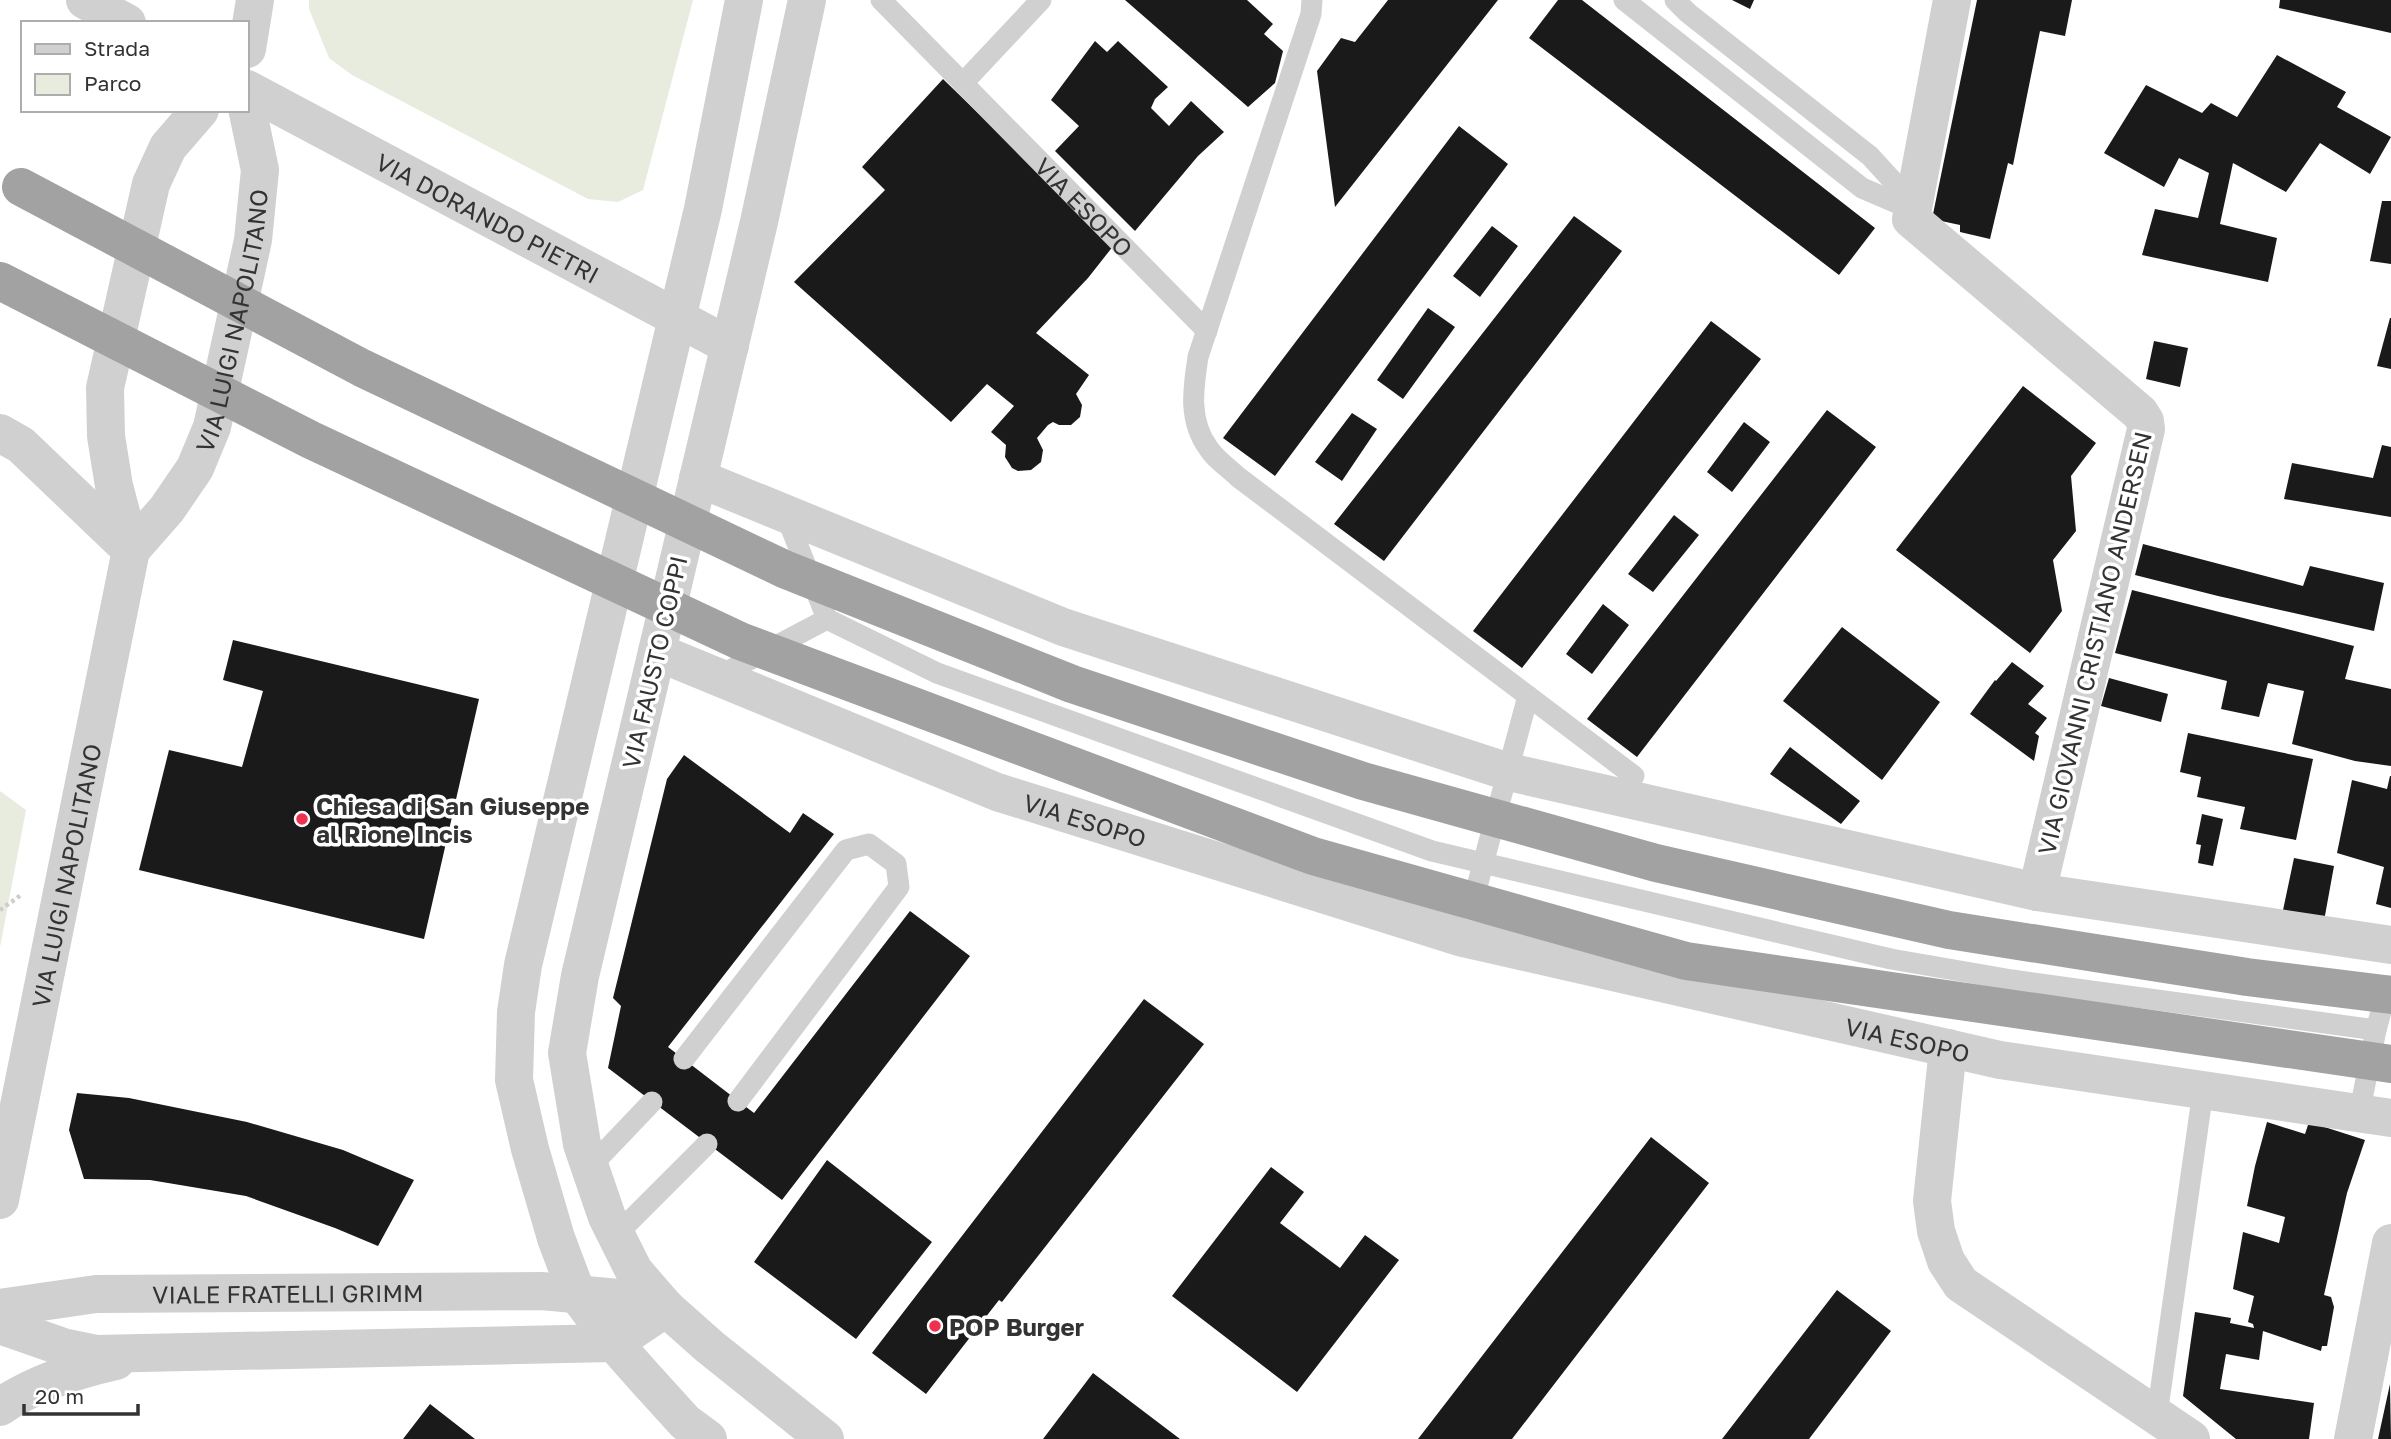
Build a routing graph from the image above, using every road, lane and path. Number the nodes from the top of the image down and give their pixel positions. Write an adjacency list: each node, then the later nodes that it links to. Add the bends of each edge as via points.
1 (85, 0): 11 (street)
2 (255, 0): 12 (street)
3 (807, 0): 22 (street, VIA FAUSTO COPPI)
4 (881, 0): 13 (lane, VIA ESOPO)
5 (1041, 0): 13 (lane)
6 (1311, 0): 21 (lane, via 1311,14)
7 (1624, 0): 18 (lane, via 1862,188)
8 (1675, 0): 18 (lane, via 1870,156)
9 (1952, 0): 18 (street)
10 (742, 3): 20 (street, via 703,209)
11 (123, 21)
12 (248, 43)
13 (963, 83): 21 (lane, VIA ESOPO)
14 (248, 90): 20 (street, VIA DORANDO PIETRI)
15 (198, 112): 26 (street, VIA LUIGI NAPOLITANO, via 168,147 151,184 105,388 108,449)
16 (248, 112): 26 (street, VIA LUIGI NAPOLITANO, via 260,170 253,240 212,427 195,468)
17 (21, 187): 40 (highway, bridge, via 362,368 784,569 1072,684 1363,780 1669,866 1949,930)
18 (1911, 209): 34 (street, VIA GIOVANNI CRISTIANO ANDERSEN, via 1914,223 2145,421)
19 (0, 281): 41 (highway, bridge, via 311,440 740,641 1313,856 1686,961)
20 (675, 317): 22 (street, VIA DORANDO PIETRI); 53 (street, via 523,965 516,1012 514,1080 556,1238)
21 (1207, 331): 30 (lane, via 1192,395 1196,423 1209,450 1238,477)
22 (730, 346): 24 (street, VIA FAUSTO COPPI)
23 (0, 433): 26 (street, via 21,445)
24 (698, 478): 25 (street); 28 (street, VIA FAUSTO COPPI)
25 (785, 513): 27 (lane); 31 (street, via 1063,627)
26 (131, 550): 50 (street, VIA LUIGI NAPOLITANO)
27 (827, 619): 29 (lane); 33 (lane, via 950,677 1432,851)
28 (657, 652): 29 (street, VIA ESOPO); 49 (street, VIA FAUSTO COPPI, via 580,976 567,1053)
29 (717, 677): 37 (street, VIA ESOPO, via 997,792)
30 (1528, 696): 31 (lane); 32 (lane)
31 (1509, 772): 33 (lane); 34 (street)
32 (1634, 776)
33 (1483, 863): 37 (lane); 41 (lane, via 1891,959)
34 (2037, 892): 38 (street)
35 (21, 895): 36 (path)
36 (0, 910)
37 (1463, 938): 42 (street, VIA ESOPO)
38 (2391, 945)
39 (2391, 977): 41 (lane, VIA ESOPO)
40 (2391, 995)
41 (2384, 1047): 47 (lane, VIA ESOPO)
42 (1948, 1048): 44 (street, VIA ESOPO); 60 (street, via 1932,1201 1946,1261 1961,1284)
43 (684, 1059): 45 (lane, via 846,850 869,844 896,864 899,887)
44 (2203, 1091): 47 (street, VIA ESOPO); 60 (lane)
45 (738, 1101)
46 (652, 1102): 49 (lane)
47 (2375, 1116)
48 (707, 1144): 51 (lane)
49 (590, 1167): 51 (street, VIA FAUSTO COPPI)
50 (0, 1200)
51 (616, 1235): 55 (street, VIA FAUSTO COPPI, via 634,1271)
52 (2391, 1243): 64 (street)
53 (577, 1294): 54 (street, VIALE FRATELLI GRIMM, via 96,1294); 55 (street, VIALE FRATELLI GRIMM); 57 (street)
54 (0, 1308)
55 (666, 1308): 57 (street); 62 (street, VIALE FRATELLI GRIMM)
56 (0, 1325): 58 (street, via 79,1351)
57 (614, 1343): 58 (street); 61 (street, via 685,1422)
58 (142, 1354): 59 (street, via 70,1373)
59 (0, 1407)
60 (2157, 1415): 63 (street)
61 (708, 1439)
62 (825, 1439)
63 (2191, 1439)
64 (2353, 1439)

